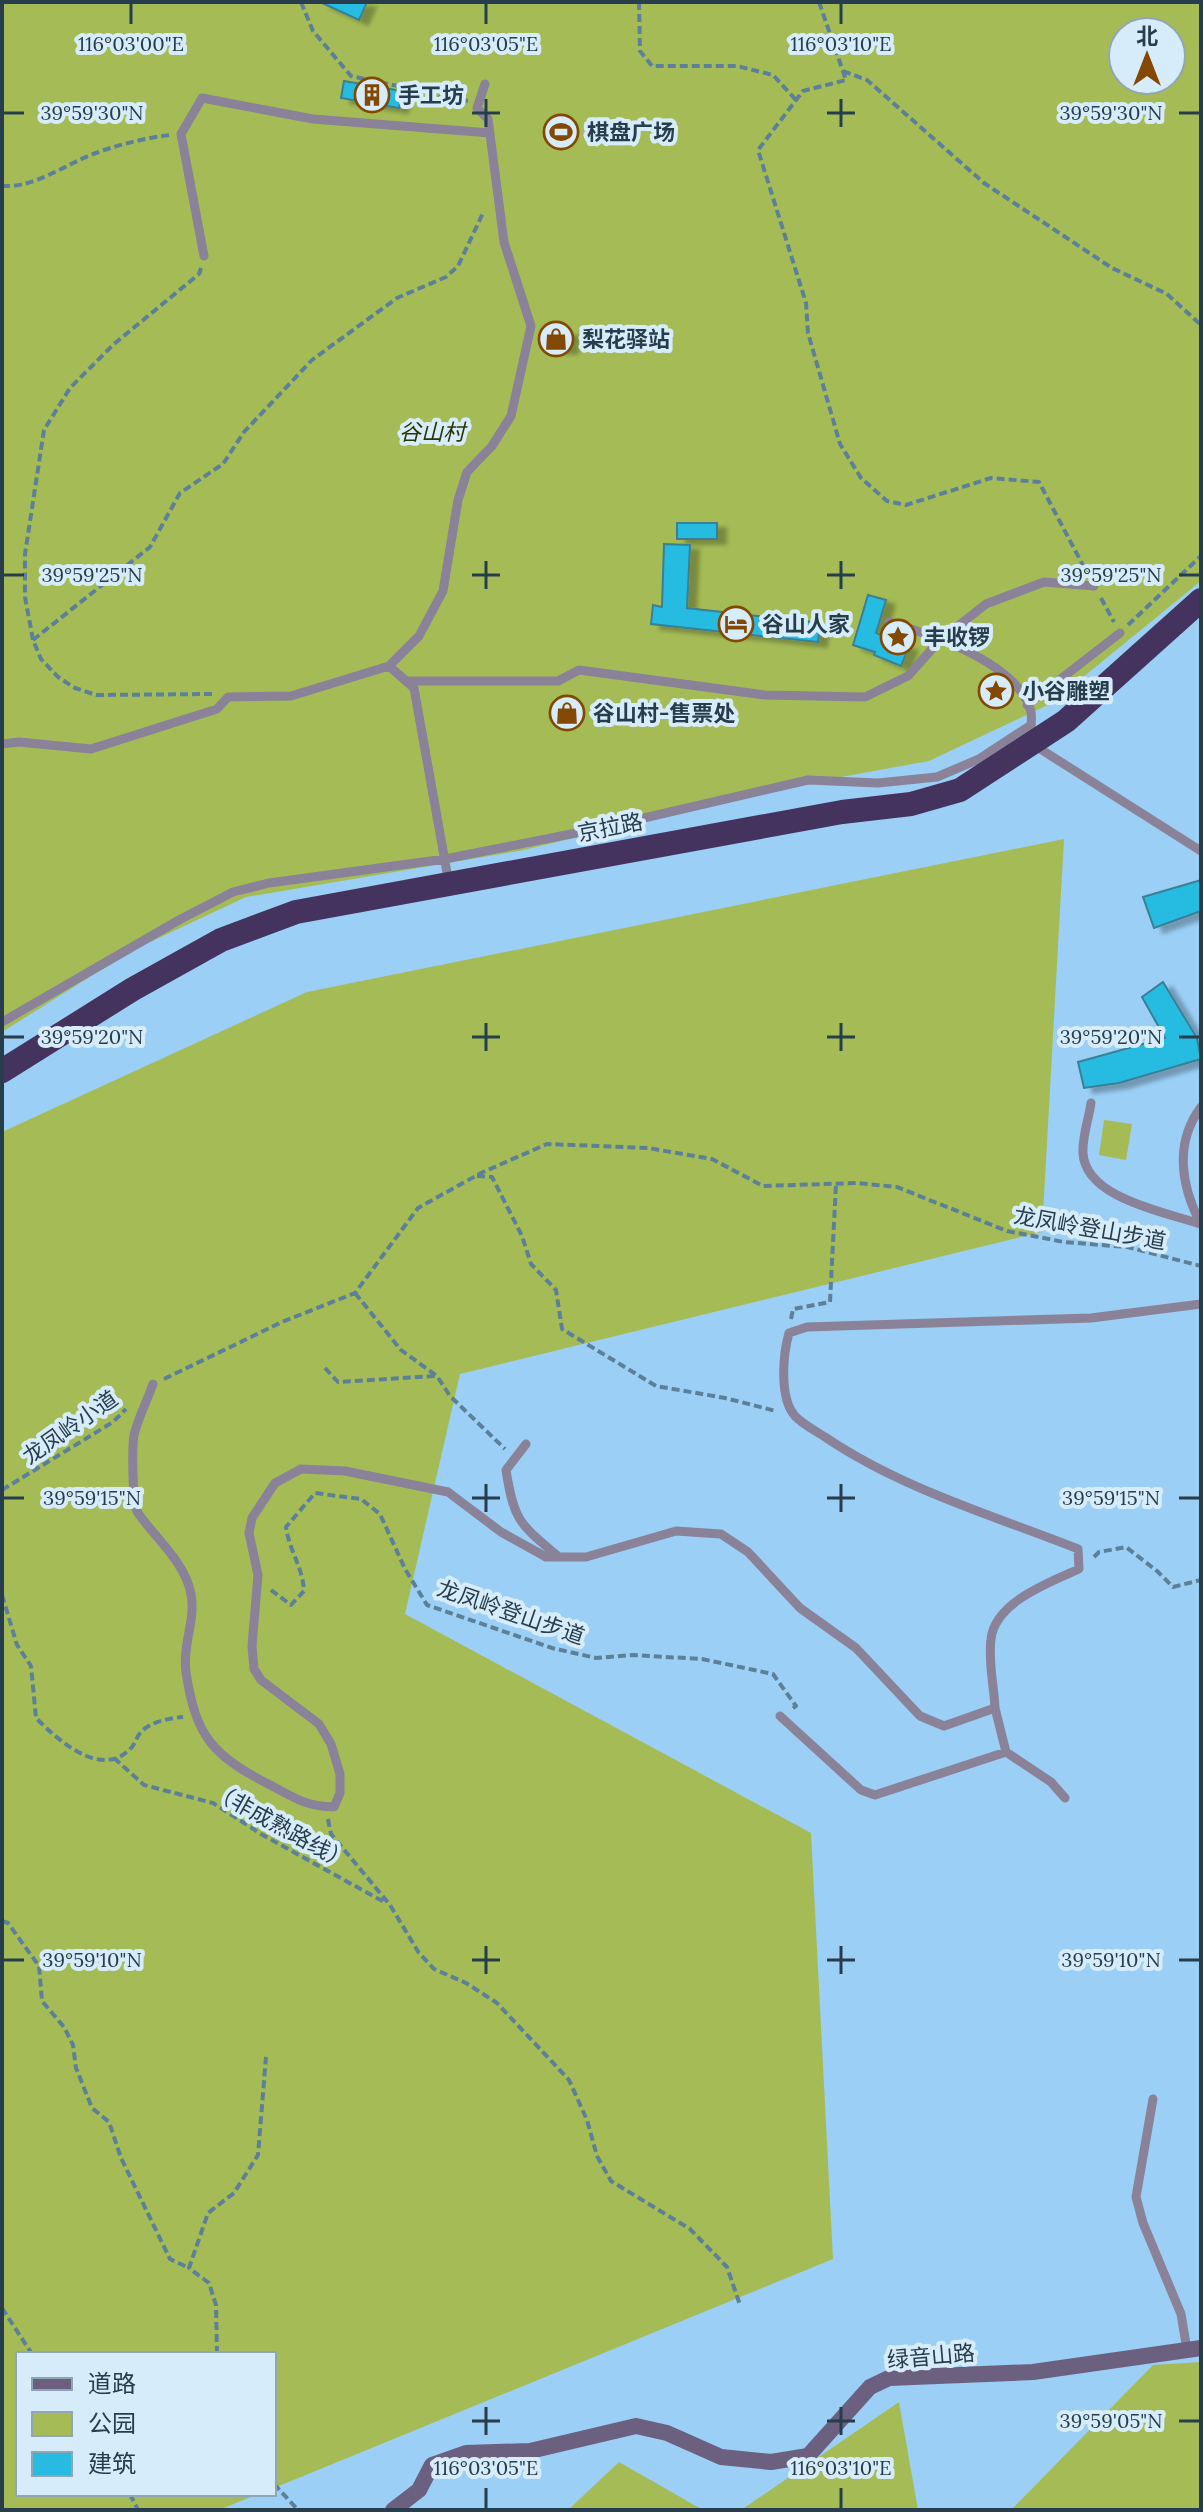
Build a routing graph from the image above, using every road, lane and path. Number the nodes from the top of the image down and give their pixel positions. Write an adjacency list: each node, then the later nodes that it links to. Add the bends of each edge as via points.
1 (301, 2): 7 (path, via 313,31 351,76)
2 (639, 2): 6 (path, via 640,51 652,66 737,66 773,75)
3 (819, 2): 4 (path)
4 (843, 71): 6 (path, via 846,80 803,91); 13 (path, via 867,80 984,183 1112,268 1167,294)
5 (485, 84): 7 (lane)
6 (796, 100): 15 (path, via 758,150 806,303 808,333 840,444 861,478 887,501 906,505 991,478 1039,482)
7 (479, 104): 8 (lane)
8 (490, 133): 9 (lane, via 313,119 202,98); 21 (lane, via 504,242 531,326 511,416 467,472 443,591 419,636)
9 (181, 134): 10 (path, via 95,153 15,187); 12 (lane)
10 (2, 186)
11 (485, 209): 19 (path, via 452,272 397,298 312,360 244,432 223,464 180,493 150,547)
12 (204, 256): 19 (path, via 199,274 70,388 44,430 25,554)
13 (1201, 325)
14 (1201, 556): 18 (path)
15 (1094, 586): 18 (path); 20 (lane, via 1044,582 986,604)
16 (1201, 600): 25 (highway, 京拉路, via 1066,721)
17 (889, 622): 20 (lane)
18 (1120, 633): 24 (lane)
19 (33, 640): 23 (path, via 41,659 58,677 96,695 207,692)
20 (940, 640): 22 (lane, via 908,676 865,697 765,695 579,670 558,681); 24 (lane, via 991,663 1011,680)
21 (389, 666): 22 (lane); 23 (lane, via 291,696)
22 (406, 681): 28 (lane, via 414,688)
23 (228, 697): 26 (lane, via 217,709 91,749)
24 (1027, 705): 25 (lane)
25 (1032, 734): 27 (lane); 28 (lane, via 937,777 878,783 808,780); 29 (highway, 京拉路, via 960,790 911,804)
26 (2, 744)
27 (1201, 851)
28 (445, 859): 29 (lane); 30 (lane, via 233,892)
29 (449, 884): 31 (highway, 京拉路, via 296,912 221,940)
30 (2, 1022)
31 (2, 1071)
32 (1091, 1103): 36 (lane, via 1082,1153 1090,1176 1112,1194)
33 (1201, 1107): 36 (lane, via 1182,1155 1184,1181)
34 (476, 1176): 35 (path, 龙凤岭登山步道, via 547,1144 648,1148 712,1159 763,1186); 38 (path, 龙凤岭登山步道, via 418,1208); 44 (path, via 492,1177 531,1264 556,1290 562,1329 656,1386)
35 (836, 1184): 37 (path, 龙凤岭登山步道, via 897,1187 1007,1231 1127,1247); 40 (path, via 830,1302 793,1309)
36 (1201, 1224)
37 (1201, 1266)
38 (355, 1293): 42 (path, via 401,1350); 43 (path)
39 (1201, 1304): 40 (lane, via 1091,1318 807,1327)
40 (789, 1333): 44 (lane, via 784,1385)
41 (325, 1368): 42 (path, via 338,1382)
42 (437, 1376): 46 (path, via 450,1396)
43 (153, 1384): 47 (path, 龙凤岭小道, via 113,1422); 55 (lane, via 134,1437 135,1510 183,1571 191,1593 186,1670)
44 (794, 1415): 49 (lane, via 837,1445 918,1488 1078,1549)
45 (526, 1444): 46 (lane)
46 (515, 1459): 48 (lane, via 506,1470 520,1524)
47 (2, 1490)
48 (559, 1557): 50 (lane, via 546,1557 501,1532 448,1492 345,1471 301,1469 275,1483 252,1518 249,1533); 53 (lane, via 586,1557 676,1531 721,1534 748,1552 800,1608 856,1648 920,1716 944,1726)
49 (1079, 1569): 51 (path, via 1099,1552 1126,1547 1173,1587); 53 (lane, via 1027,1593 1001,1615 990,1638)
50 (258, 1575): 54 (path, 龙凤岭登山步道, via 275,1596 291,1605 304,1591 286,1527 315,1493 361,1499 380,1514 427,1605 596,1658 702,1659 773,1674 796,1706); 59 (lane, via 254,1669 319,1724 331,1744 340,1793 334,1807)
51 (1201, 1580)
52 (2, 1595): 57 (path, via 17,1645 31,1666 36,1718 61,1743 88,1758)
53 (995, 1708): 56 (lane)
54 (780, 1716): 56 (lane, via 861,1790 875,1795)
55 (197, 1720): 57 (path, via 181,1716 161,1721 142,1730 130,1749); 59 (lane, via 216,1752 235,1767 309,1806)
56 (1006, 1752): 58 (lane, via 1051,1782)
57 (114, 1758): 60 (path, （非成熟路线）, via 144,1785 213,1803)
58 (1065, 1798)
59 (326, 1807): 60 (path, via 331,1834)
60 (390, 1905): 65 (path, via 434,1969 497,2003 569,2080 611,2181 690,2229 727,2267)
61 (2, 1921): 64 (path, via 39,1966 42,2001 73,2045 92,2108 109,2122 170,2259)
62 (266, 2057): 64 (path, via 258,2155 234,2193 208,2213)
63 (1153, 2099): 67 (lane, via 1136,2197)
64 (189, 2268): 69 (path, via 209,2283 216,2305)
65 (740, 2305)
66 (2, 2308): 68 (path)
67 (1194, 2349): 72 (street, 绿音山路, via 1033,2372 889,2378 870,2387 808,2456 771,2462 721,2457 667,2433 636,2426 530,2451 466,2453 432,2465 419,2490)
68 (31, 2352)
69 (217, 2352)
70 (276, 2486): 71 (path)
71 (298, 2510)
72 (393, 2510)

